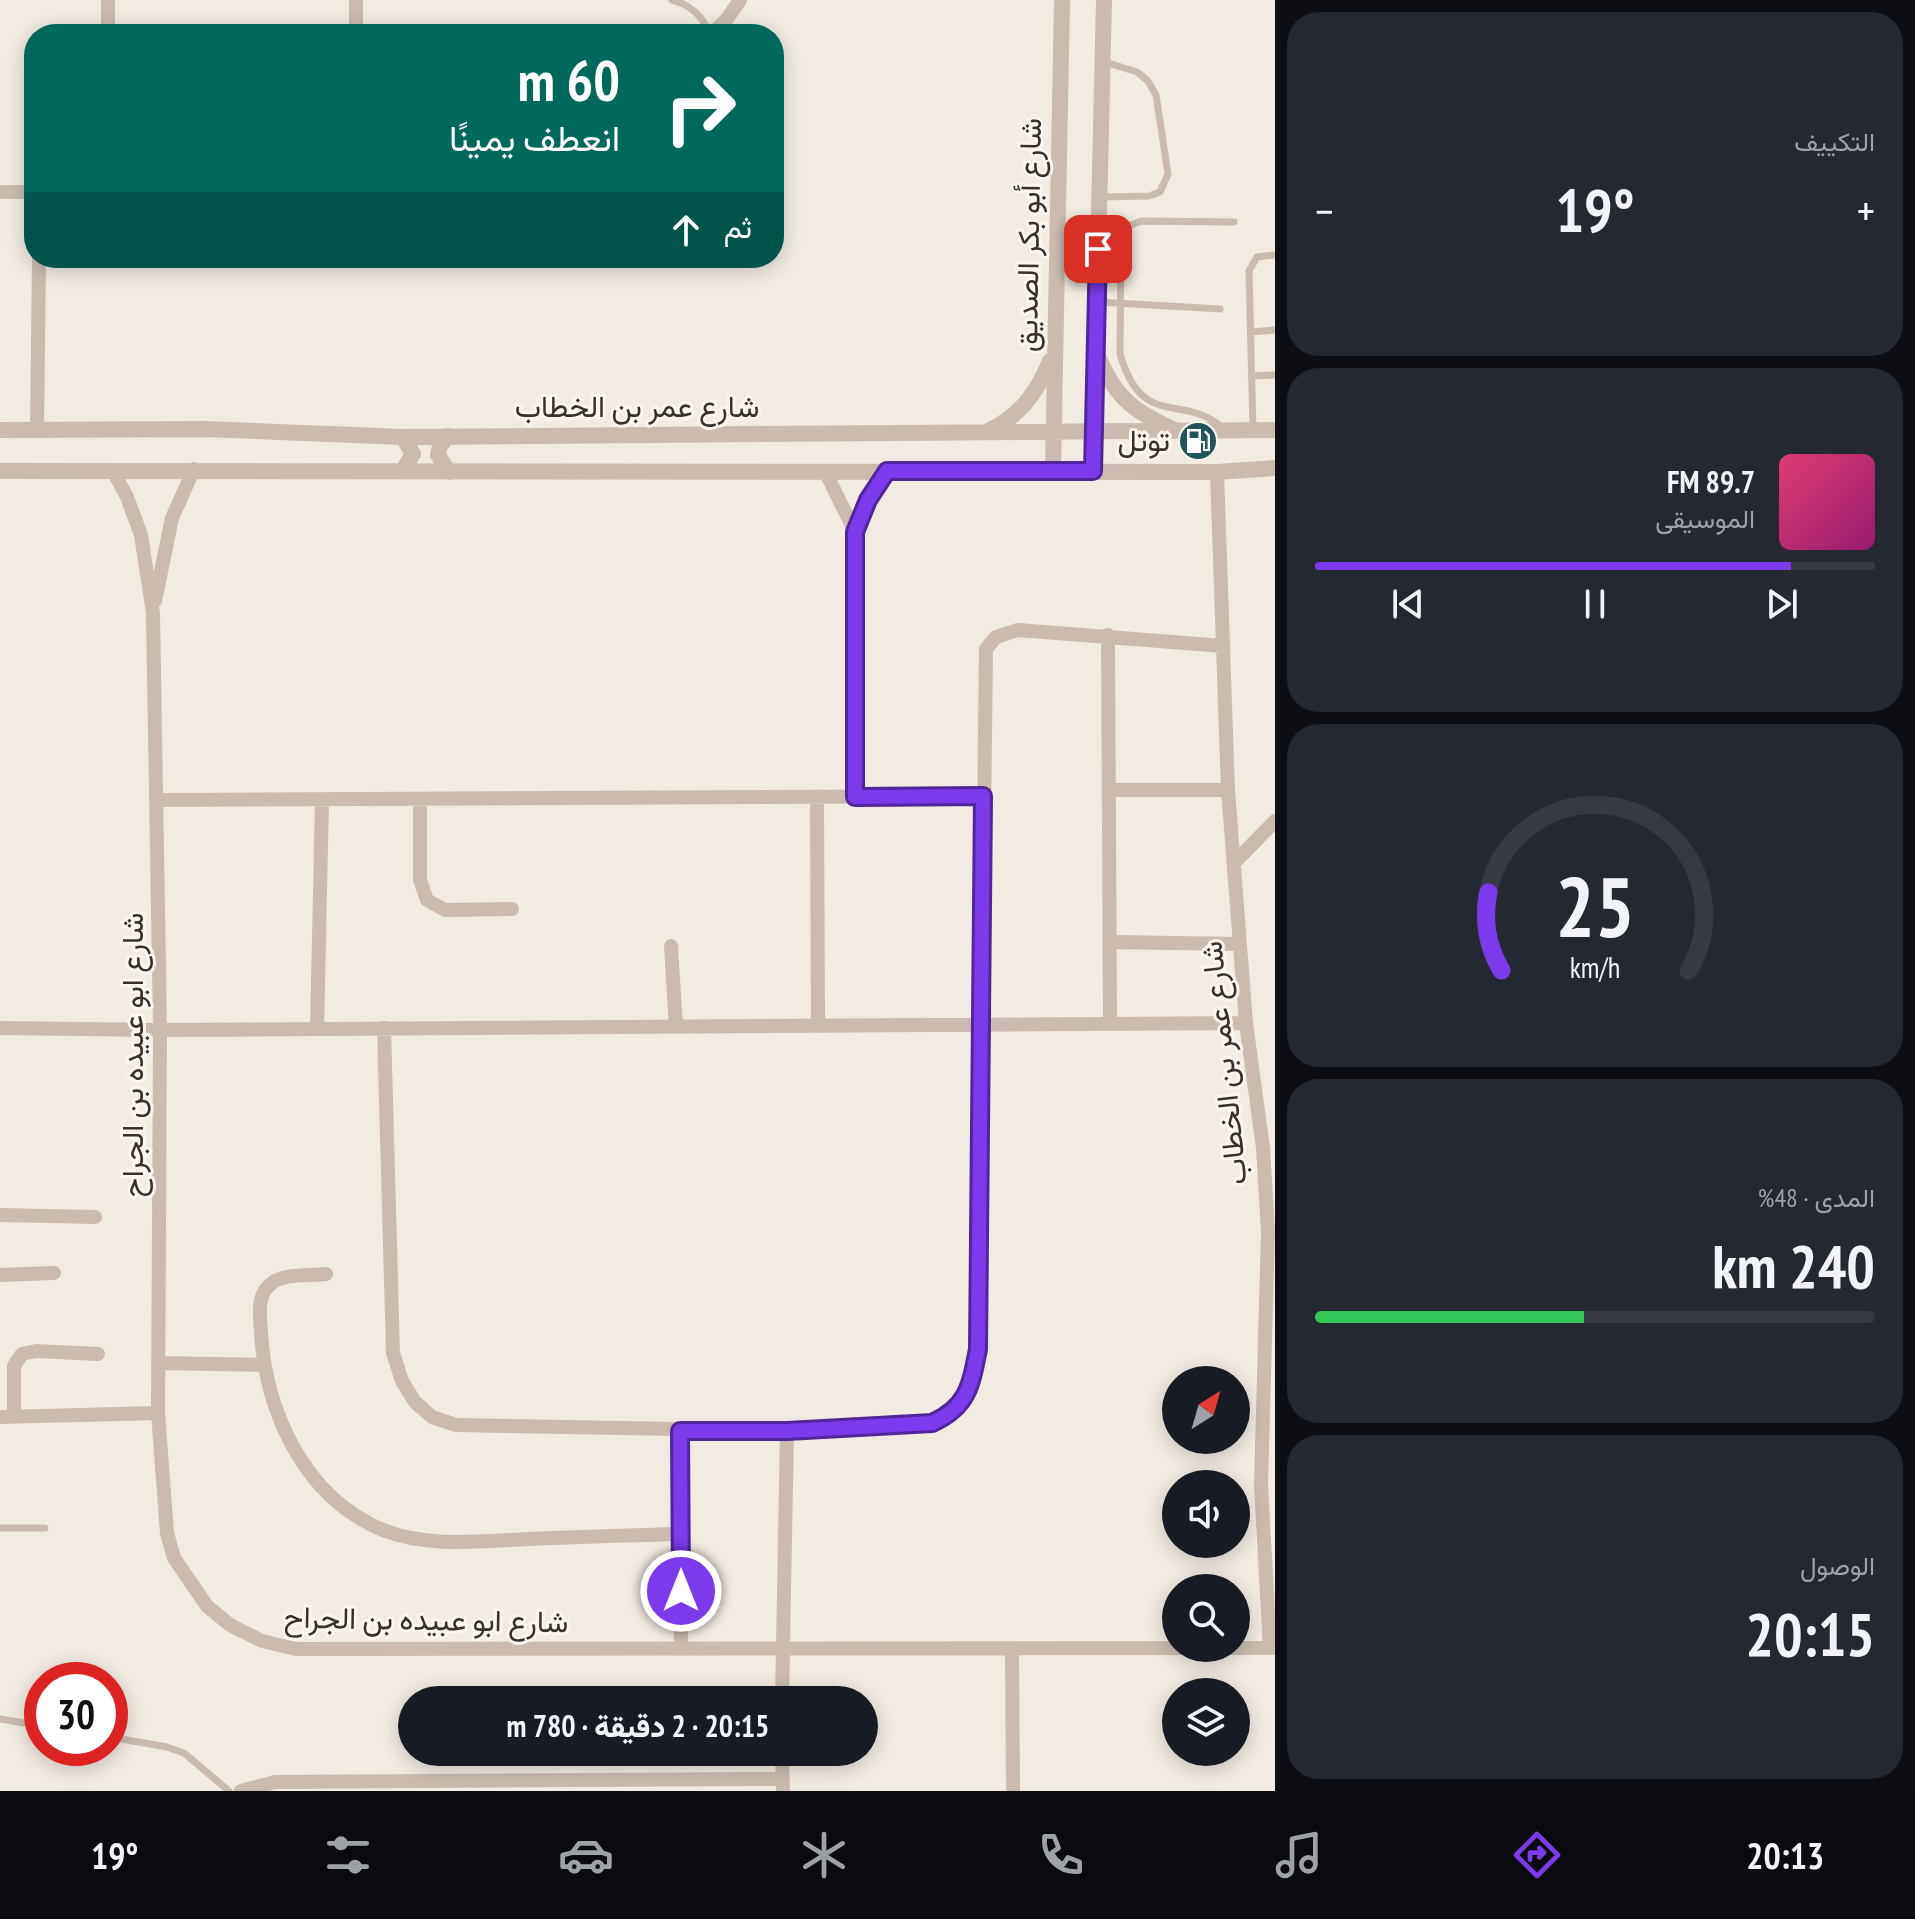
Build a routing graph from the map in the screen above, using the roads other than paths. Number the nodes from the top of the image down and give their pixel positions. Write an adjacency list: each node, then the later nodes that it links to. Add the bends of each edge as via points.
1 (108, 0): 7 (street)
2 (356, 0): 8 (street)
3 (672, 0): 9 (lane, via 686,4)
4 (740, 0): 10 (street)
5 (1062, 0): 24 (street, شارع أبو بكر الصديق)
6 (1104, 0): 11 (street)
7 (108, 24)
8 (356, 24)
9 (706, 24)
10 (722, 24)
11 (1102, 61): 14 (street); 14 (lane, via 1137,72 1152,88 1168,174 1160,192 1149,196)
12 (0, 192): 13 (street)
13 (24, 192)
14 (1099, 197): 18 (street)
15 (1234, 222): 19 (lane, via 1141,221 1126,227 1121,241)
16 (1275, 255): 22 (lane, via 1257,257 1251,264)
17 (39, 268): 28 (street)
18 (1096, 302): 19 (lane); 23 (street)
19 (1121, 304): 20 (lane); 31 (lane, via 1120,354 1135,387 1164,409 1200,414)
20 (1220, 309)
21 (1275, 330): 22 (lane)
22 (1251, 332): 26 (lane)
23 (1095, 350): 33 (street, via 1122,399); 34 (street)
24 (1054, 352): 32 (street, شارع أبو بكر الصديق); 35 (street, via 1029,402 1008,422)
25 (1275, 375): 26 (lane)
26 (1251, 376): 29 (lane)
27 (0, 430): 28 (street, شارع عمر بن الخطاب)
28 (37, 430): 37 (street, شارع عمر بن الخطاب, via 206,429)
29 (1253, 430): 30 (street, شارع عمر بن الخطاب); 31 (street, شارع عمر بن الخطاب)
30 (1275, 430)
31 (1227, 431): 33 (street, شارع عمر بن الخطاب)
32 (1054, 432): 34 (street, شارع عمر بن الخطاب); 35 (street, شارع عمر بن الخطاب); 45 (street, شارع أبو بكر الصديق)
33 (1180, 432): 34 (street, شارع عمر بن الخطاب)
34 (1093, 433): 46 (street)
35 (981, 434): 36 (street, شارع عمر بن الخطاب)
36 (448, 436): 37 (street, شارع عمر بن الخطاب); 47 (street, via 438,455)
37 (403, 437): 40 (street, via 413,454)
38 (1275, 468): 48 (street)
39 (194, 469): 40 (street); 42 (street); 50 (street, شارع ابو عبيده بن الجراح, via 172,518)
40 (403, 470): 47 (street)
41 (0, 471): 42 (street)
42 (113, 471): 50 (street, شارع ابو عبيده بن الجراح, via 141,535)
43 (825, 471): 44 (street); 47 (street); 49 (street)
44 (887, 471): 45 (street); 49 (street)
45 (1053, 471): 46 (street)
46 (1093, 471): 48 (street)
47 (449, 472)
48 (1217, 472): 52 (street, شارع عمر بن الخطاب)
49 (855, 532): 56 (street)
50 (153, 613): 58 (street, شارع ابو عبيده بن الجراح)
51 (1108, 635): 52 (street); 53 (street); 55 (street, via 1011,631 990,642 984,657)
52 (1223, 646): 54 (street, شارع عمر بن الخطاب)
53 (1110, 790): 54 (street); 64 (street)
54 (1228, 790): 62 (street, شارع عمر بن الخطاب)
55 (983, 796): 56 (street); 69 (street)
56 (855, 797): 57 (street)
57 (817, 798): 60 (street); 70 (street)
58 (158, 800): 59 (street); 75 (street, شارع ابو عبيده بن الجراح)
59 (322, 801): 60 (street); 74 (street)
60 (420, 801): 63 (street, via 421,887 427,900 445,910)
61 (1275, 821): 62 (street)
62 (1234, 863): 65 (street, شارع عمر بن الخطاب)
63 (512, 909)
64 (1110, 942): 65 (street); 67 (street)
65 (1239, 944): 68 (street, شارع عمر بن الخطاب)
66 (671, 946): 71 (street)
67 (1110, 1023): 68 (street); 69 (street)
68 (1246, 1023): 91 (street, شارع عمر بن الخطاب, via 1268,1232 1261,1485)
69 (982, 1024): 70 (street); 87 (street, via 978,1349 972,1382 950,1415 932,1423)
70 (818, 1025): 71 (street)
71 (676, 1026): 73 (street)
72 (0, 1028): 75 (street)
73 (384, 1028): 74 (street); 86 (street, via 393,1353 415,1402 432,1417 456,1425)
74 (317, 1029): 75 (street)
75 (160, 1030): 82 (street, شارع ابو عبيده بن الجراح)
76 (0, 1215): 77 (street)
77 (95, 1217)
78 (54, 1273): 80 (street)
79 (326, 1274): 83 (street, via 278,1280 265,1289 260,1304)
80 (0, 1275)
81 (98, 1354): 85 (street, via 22,1354 14,1366)
82 (158, 1363): 83 (street); 84 (street, شارع ابو عبيده بن الجراح)
83 (263, 1365): 90 (street, via 278,1419 319,1484 350,1513 385,1530 447,1542)
84 (158, 1413): 85 (street); 92 (street, شارع ابو عبيده بن الجراح, via 167,1533 174,1558 207,1606 262,1641 296,1649)
85 (7, 1417)
86 (680, 1431): 87 (street); 90 (street)
87 (787, 1431): 93 (street)
88 (0, 1528): 89 (lane)
89 (45, 1528)
90 (681, 1534): 92 (street)
91 (1272, 1648): 94 (street, شارع ابو عبيده بن الجراح)
92 (681, 1649): 93 (street, شارع ابو عبيده بن الجراح)
93 (782, 1650): 94 (street, شارع ابو عبيده بن الجراح); 95 (street)
94 (1012, 1650): 102 (street)
95 (782, 1686)
96 (0, 1719): 97 (lane)
97 (24, 1723)
98 (128, 1740): 100 (lane, via 184,1753)
99 (782, 1785): 101 (street, via 275,1782)
100 (229, 1791)
101 (241, 1791)
102 (1013, 1791)

